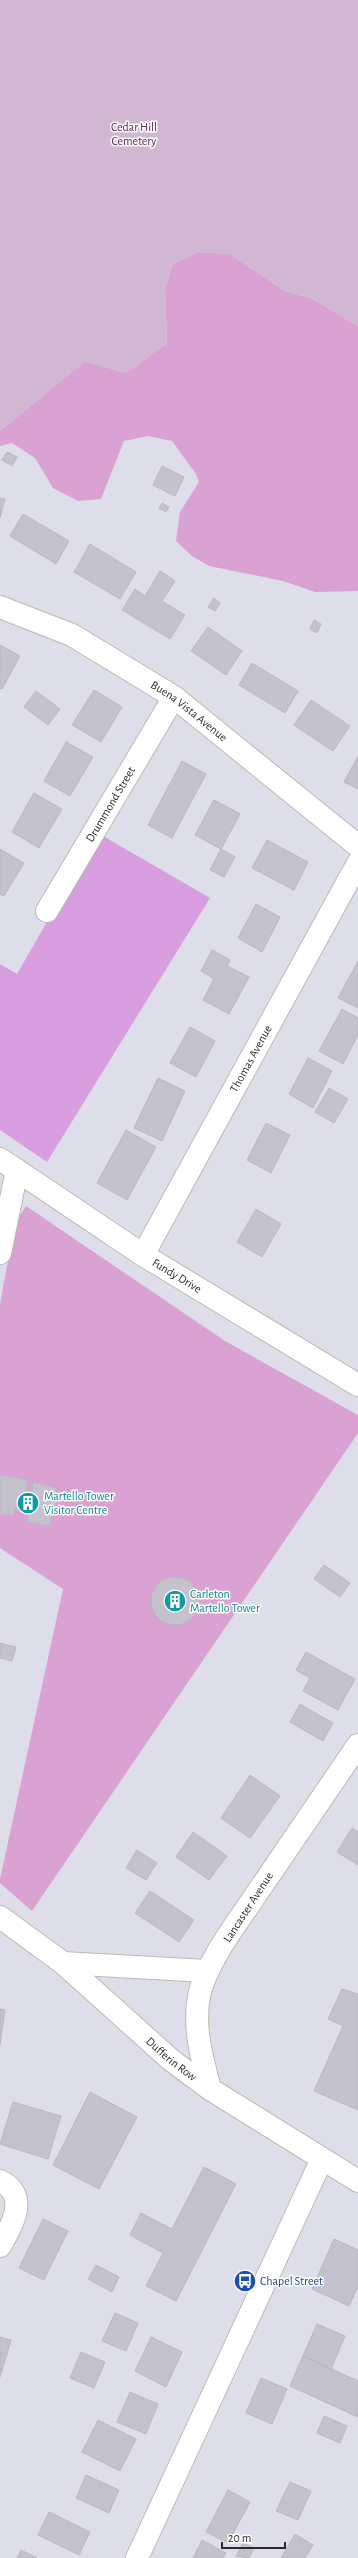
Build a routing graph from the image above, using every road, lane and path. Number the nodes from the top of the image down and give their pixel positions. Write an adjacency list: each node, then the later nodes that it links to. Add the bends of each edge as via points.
1 (0, 607): 2 (street, Buena Vista Avenue, via 72,635)
2 (174, 697): 3 (street, Buena Vista Avenue); 5 (street, Drummond Street)
3 (358, 846)
4 (358, 863): 8 (street, Thomas Avenue)
5 (47, 911)
6 (9, 1164): 7 (street); 8 (street, Fundy Drive)
7 (0, 1253)
8 (143, 1255): 9 (street, Fundy Drive)
9 (358, 1385)
10 (358, 1745): 13 (street, Lancaster Avenue, via 247,1908)
11 (0, 1917): 12 (street, Dufferin Row)
12 (63, 1964): 13 (street); 14 (street, Dufferin Row, via 171,2060)
13 (207, 1972): 14 (street, Lancaster Avenue, via 199,1995 197,2018 198,2045)
14 (210, 2089): 15 (street, Dufferin Row)
15 (322, 2160): 17 (street, Dufferin Row); 19 (street)
16 (0, 2181): 18 (street, via 8,2185 13,2192 17,2211)
17 (358, 2181)
18 (0, 2246)
19 (137, 2558)

